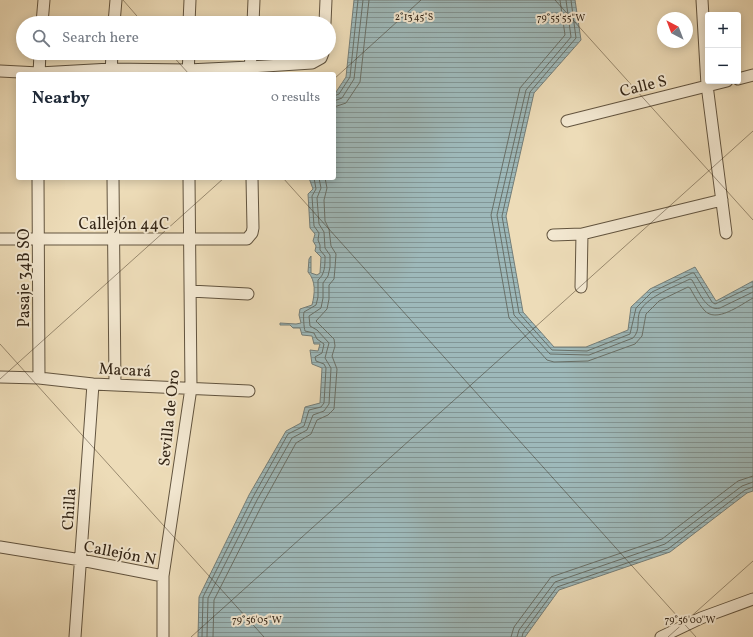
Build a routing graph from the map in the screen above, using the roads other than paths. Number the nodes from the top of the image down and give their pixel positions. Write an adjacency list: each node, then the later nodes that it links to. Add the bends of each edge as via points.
1 (44, 0): 7 (street)
2 (116, 0): 8 (street)
3 (190, 0): 9 (street)
4 (254, 0): 10 (street)
5 (326, 0): 11 (street)
6 (702, 0): 27 (street)
7 (43, 16)
8 (115, 16)
9 (190, 16)
10 (253, 16)
11 (325, 16)
12 (39, 60): 21 (street)
13 (112, 60): 18 (street)
14 (188, 60): 23 (street)
15 (251, 60): 19 (street)
16 (319, 60): 19 (street)
17 (0, 71): 20 (street)
18 (111, 71): 22 (street); 23 (street)
19 (250, 71): 23 (street)
20 (16, 72)
21 (38, 72)
22 (87, 72)
23 (188, 72)
24 (753, 75): 25 (street)
25 (741, 78)
26 (715, 84): 27 (street, Calle S)
27 (707, 86): 28 (street, Calle S); 33 (street)
28 (567, 121)
29 (38, 180): 40 (street, Pasaje 34B SO)
30 (113, 180): 38 (street)
31 (190, 180): 39 (street, Sevilla de Oro)
32 (252, 180): 39 (street, Callejón 44C, via 253,228 247,239)
33 (722, 200): 34 (street); 35 (street)
34 (726, 233)
35 (582, 234): 36 (street); 41 (street)
36 (553, 235)
37 (0, 239): 40 (street, Callejón 44C)
38 (115, 239): 39 (street, Callejón 44C); 40 (street, Callejón 44C); 47 (street)
39 (190, 239): 42 (street, Sevilla de Oro)
40 (38, 240): 45 (street, Pasaje 34B SO)
41 (581, 287)
42 (190, 291): 43 (street); 48 (street, Sevilla de Oro)
43 (248, 294)
44 (0, 377): 45 (street, Macará)
45 (39, 378): 46 (street, Macará)
46 (93, 384): 47 (street, Macará); 51 (street, Chilla)
47 (115, 385): 48 (street, Macará)
48 (191, 388): 49 (street, Macará); 52 (street, Sevilla de Oro)
49 (249, 390)
50 (0, 547): 51 (street, Callejón N)
51 (81, 560): 52 (street, Callejón N); 54 (street, Chilla)
52 (163, 576): 55 (street, Sevilla de Oro)
53 (753, 599): 56 (street, via 701,618)
54 (75, 637)
55 (163, 637)
56 (661, 637)

